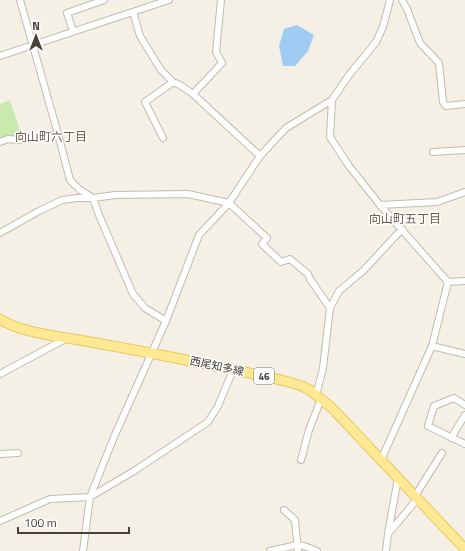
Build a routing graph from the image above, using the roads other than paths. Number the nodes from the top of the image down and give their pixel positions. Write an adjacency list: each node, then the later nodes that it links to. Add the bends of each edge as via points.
1 (20, 0): 10 (street)
2 (104, 0): 7 (street)
3 (169, 0): 8 (street)
4 (221, 0): 13 (street, via 216,52 222,63)
5 (390, 0): 14 (street, via 376,42)
6 (402, 0): 15 (street, via 420,43 439,63 443,102 446,106)
7 (92, 2): 9 (street, via 67,13)
8 (133, 12): 9 (street); 12 (street, via 140,36 161,70)
9 (73, 31): 10 (street)
10 (33, 45): 11 (street); 16 (street)
11 (0, 56)
12 (173, 82): 13 (street); 17 (street, via 145,102)
13 (193, 94): 21 (street)
14 (332, 100): 21 (street, via 286,128); 25 (street, via 330,137)
15 (465, 104)
16 (58, 134): 18 (street); 23 (street, via 70,180)
17 (163, 138)
18 (0, 142)
19 (465, 150): 20 (street)
20 (433, 152)
21 (260, 156): 24 (street)
22 (465, 192): 25 (street, via 438,202)
23 (93, 198): 24 (street, via 115,195 188,194); 27 (street, via 62,200); 32 (street, via 133,294 145,308)
24 (229, 203): 30 (street, via 267,238 262,244 281,262 290,259 308,274); 32 (street, via 199,235)
25 (380, 205): 26 (street)
26 (402, 229): 29 (street); 30 (street, via 363,271 339,291)
27 (0, 232)
28 (465, 281): 29 (street)
29 (448, 282): 34 (street)
30 (330, 308): 39 (street)
31 (0, 320): 33 (main road, 西尾知多線 / 46, via 31,331)
32 (166, 321): 35 (street)
33 (67, 338): 35 (main road, 西尾知多線 / 46); 38 (street)
34 (432, 346): 36 (street); 48 (street)
35 (152, 353): 37 (main road, 西尾知多線 / 46); 50 (street)
36 (465, 354)
37 (233, 370): 39 (main road, 西尾知多線 / 46, via 296,384); 50 (street, via 218,406 208,422 134,471)
38 (0, 374)
39 (319, 398): 47 (street); 48 (main road, 西尾知多線 / 46, via 332,408)
40 (465, 405): 42 (street, via 454,398 434,406 428,426)
41 (465, 415): 42 (street)
42 (452, 438): 43 (street)
43 (465, 444)
44 (18, 453): 46 (street)
45 (442, 453): 51 (street)
46 (0, 454)
47 (301, 460)
48 (381, 460): 49 (main road, 西尾知多線 / 46)
49 (398, 478): 51 (main road, 西尾知多線 / 46); 54 (street)
50 (90, 496): 53 (street, via 50,499); 58 (street)
51 (416, 497): 54 (street); 56 (main road, 西尾知多線 / 46)
52 (284, 510): 55 (street, via 295,520)
53 (0, 521)
54 (388, 534): 61 (street)
55 (297, 548): 57 (street); 60 (street, via 304,546)
56 (465, 549)
57 (277, 550): 59 (street)
58 (83, 551)
59 (270, 551)
60 (316, 551)
61 (386, 551)

